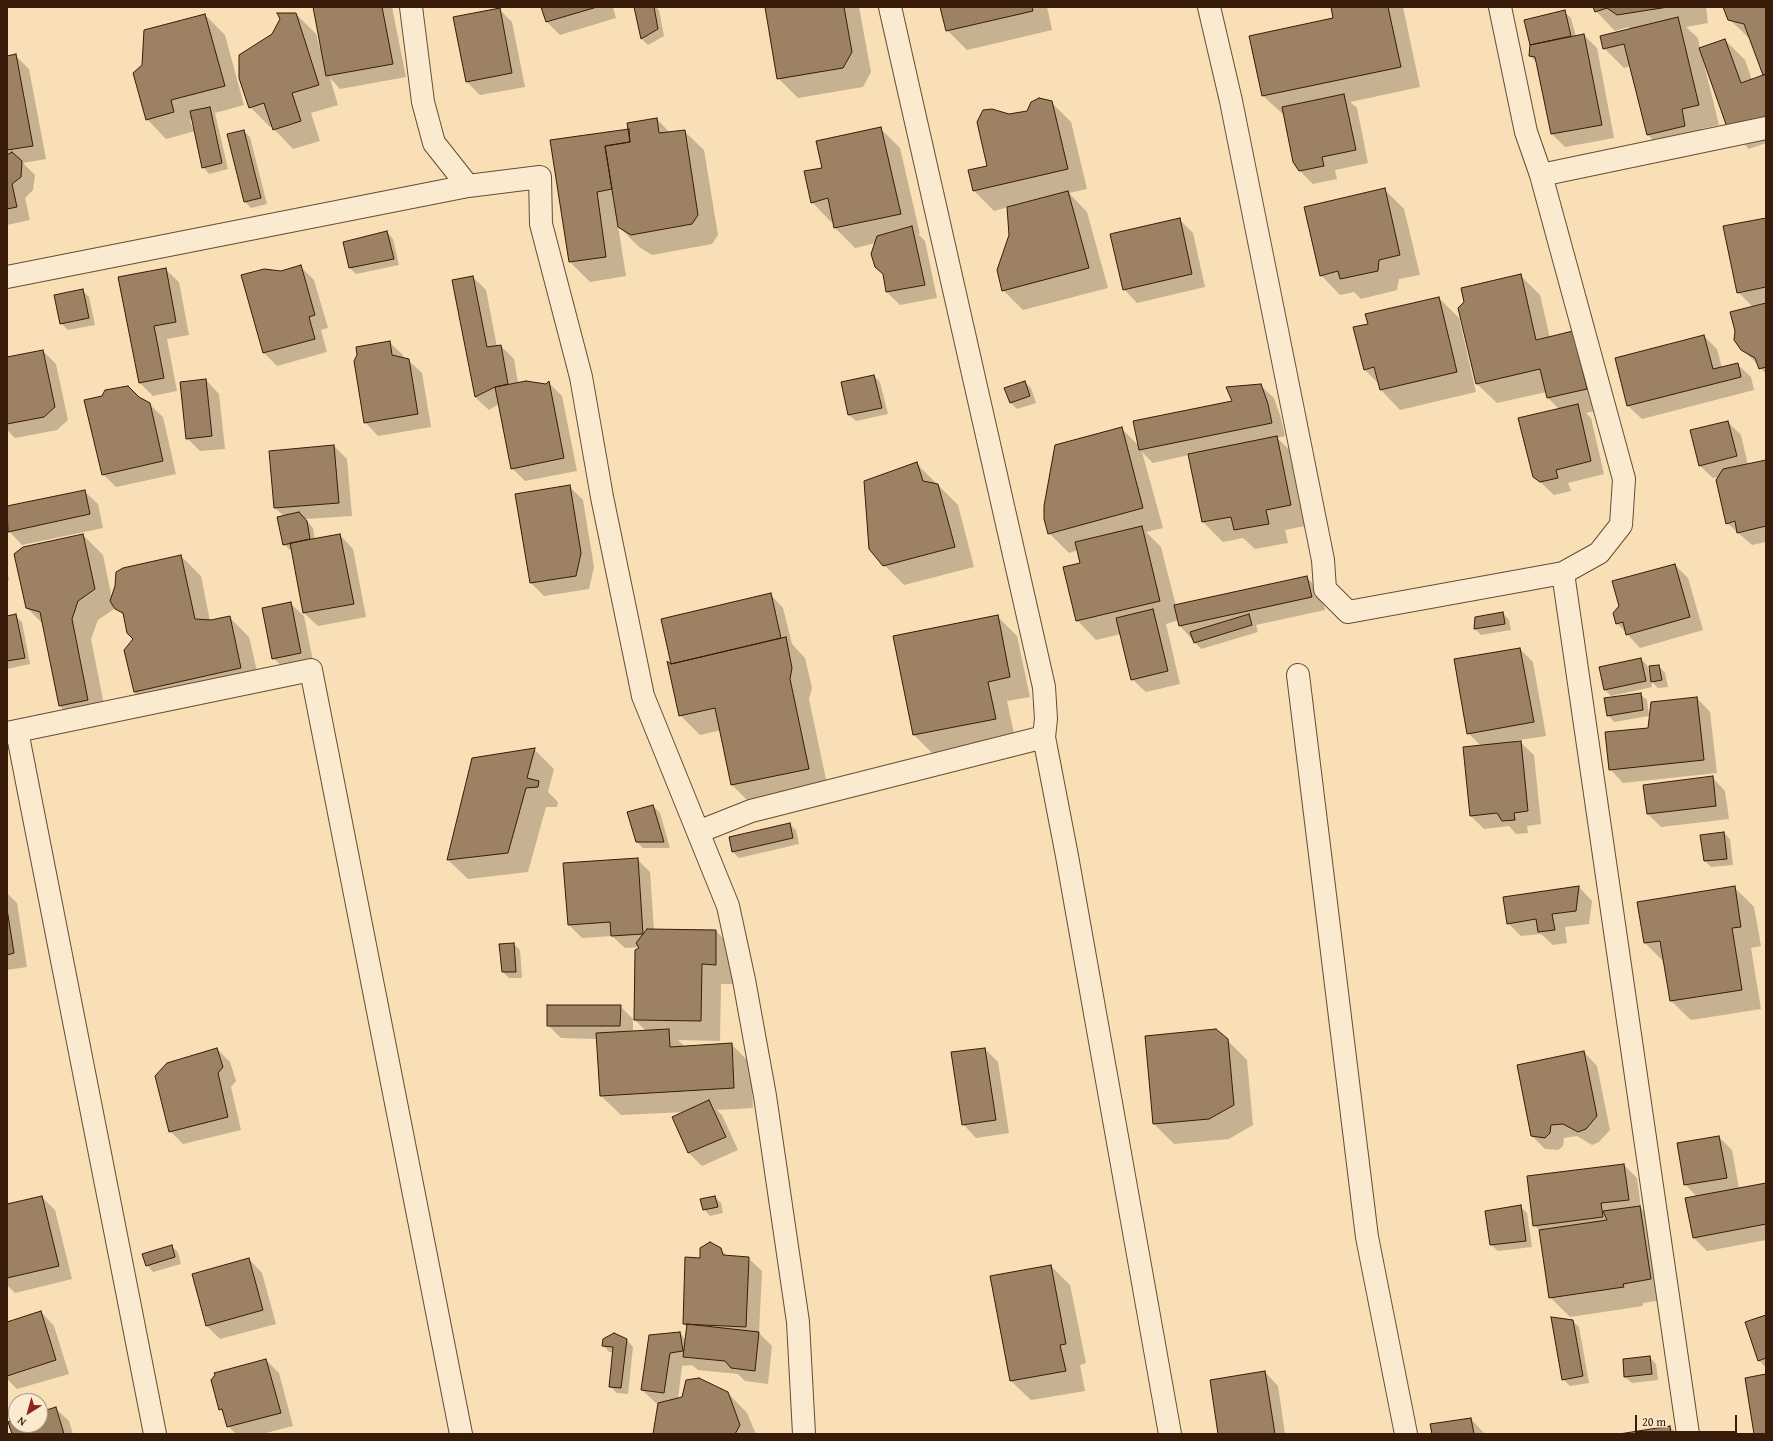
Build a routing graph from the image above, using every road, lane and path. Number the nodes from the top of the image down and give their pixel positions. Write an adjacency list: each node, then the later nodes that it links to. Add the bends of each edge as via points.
1 (411, 7): 7 (street, via 423,102 434,143)
2 (890, 7): 12 (street, via 1044,686)
3 (1209, 7): 9 (street, via 1234,117 1322,552 1325,589 1348,612)
4 (1500, 7): 6 (street, via 1526,132)
5 (1766, 128): 6 (street)
6 (1541, 175): 9 (street, via 1624,479 1621,525 1600,553)
7 (468, 186): 8 (street); 13 (street, via 540,177 542,224 581,377 602,497 643,696)
8 (7, 277)
9 (1563, 573): 19 (street)
10 (1298, 676): 18 (street, via 1367,1237)
11 (12, 732): 14 (street); 15 (street, via 311,670)
12 (1044, 737): 13 (street, via 751,811); 17 (street)
13 (698, 832): 16 (street, via 728,906 765,1096 798,1322)
14 (156, 1434)
15 (461, 1434)
16 (804, 1434)
17 (1170, 1434)
18 (1406, 1434)
19 (1688, 1434)

